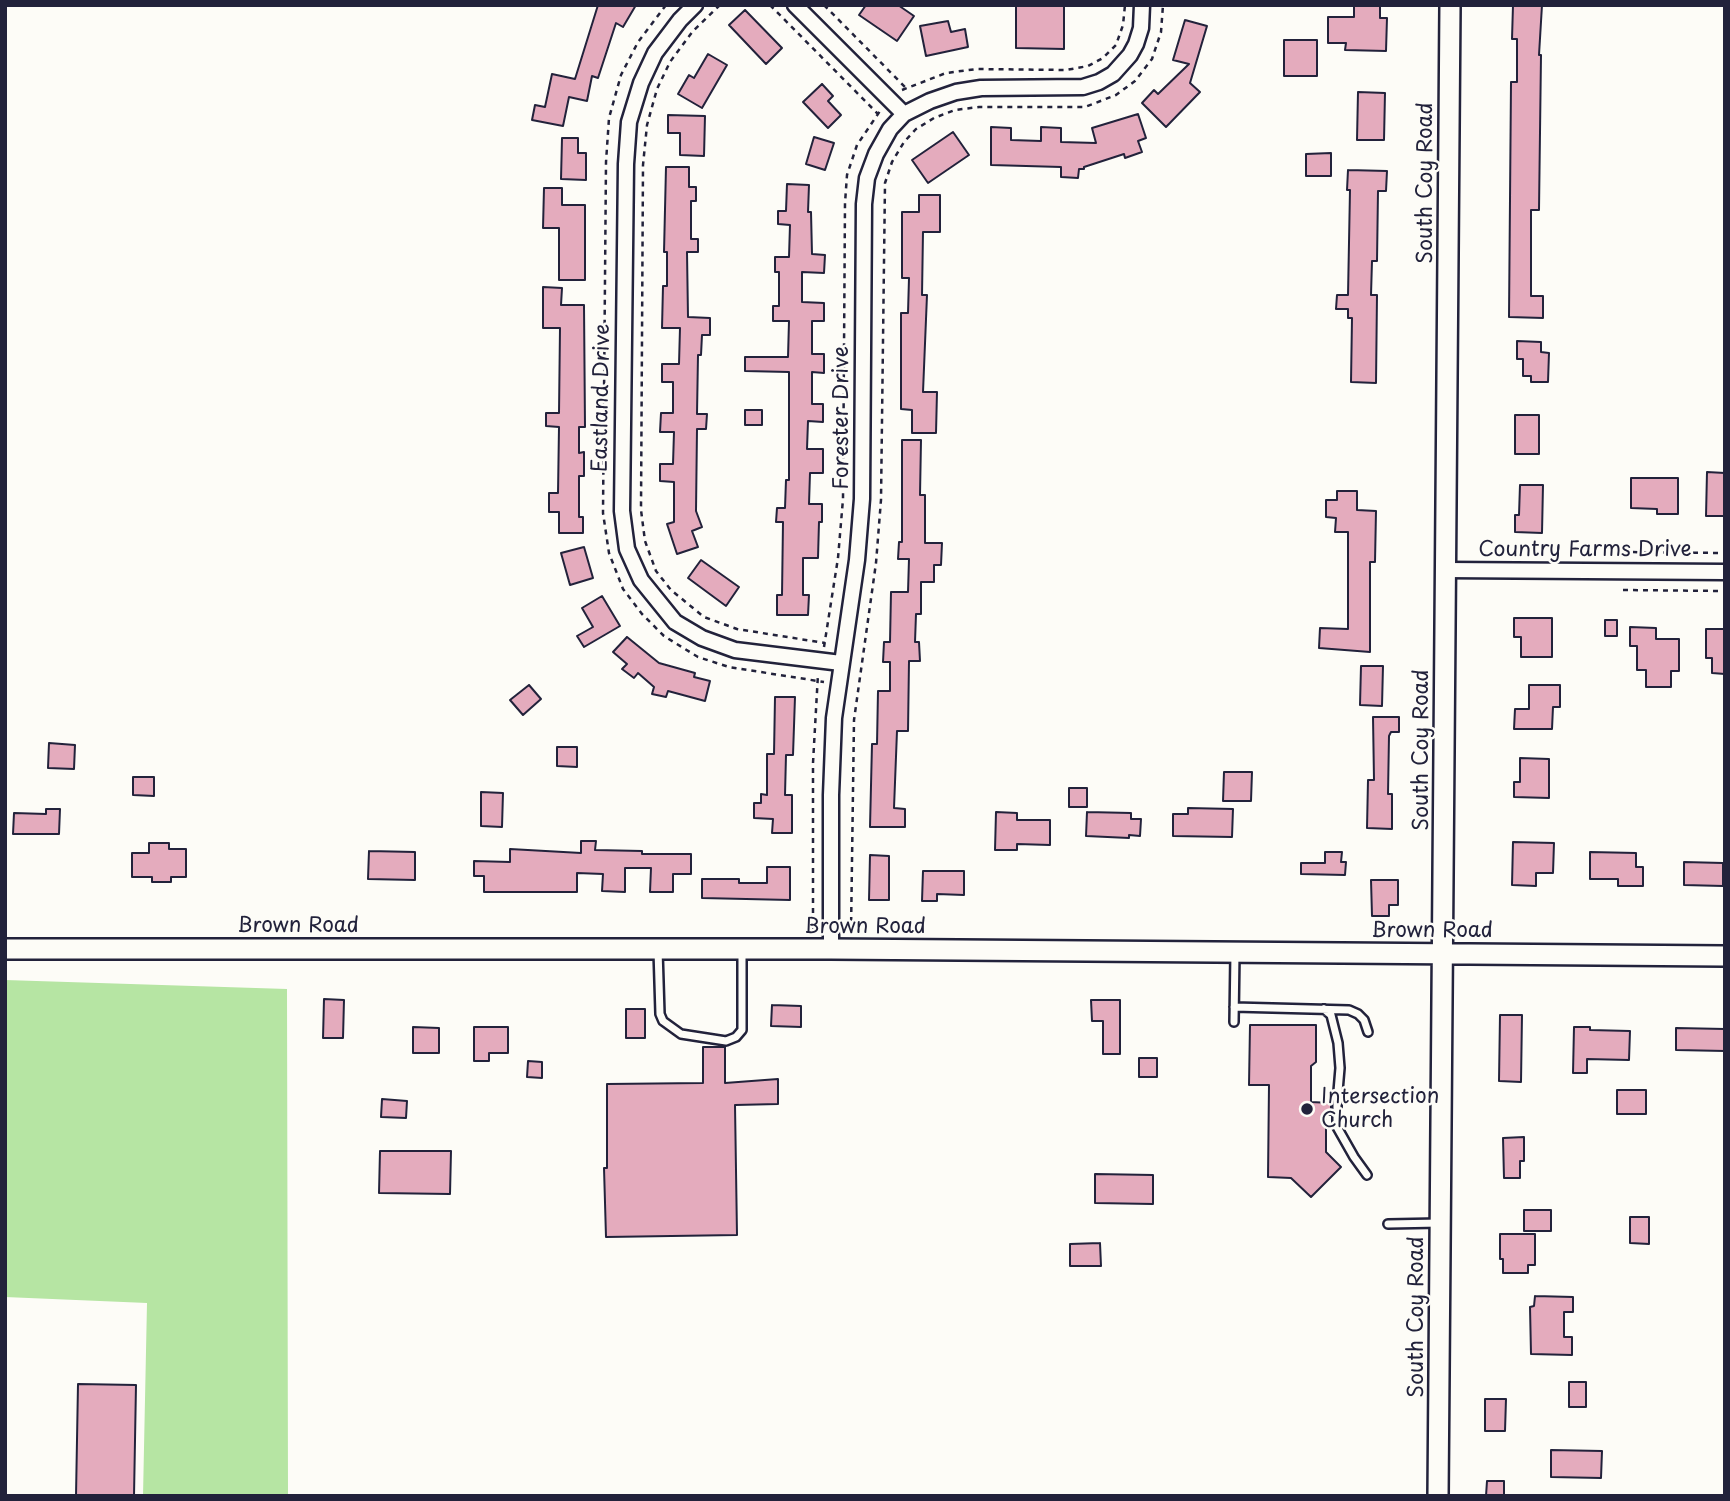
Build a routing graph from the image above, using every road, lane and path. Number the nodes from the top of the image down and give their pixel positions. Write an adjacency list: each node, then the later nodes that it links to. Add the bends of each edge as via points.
1 (666, 5): 24 (path, via 638,42 621,75 609,118 603,513 609,553 623,589 642,614 698,657 730,667)
2 (695, 5): 22 (street, Eastland Drive, via 655,53 629,122 622,512 627,548 641,580 675,622 702,638 735,650)
3 (720, 5): 21 (path, via 670,62 647,125 641,510 645,541 656,571 704,617 737,629)
4 (770, 5): 13 (path)
5 (795, 5): 12 (street)
6 (824, 5): 11 (path)
7 (1125, 5): 12 (path, via 1116,45 1088,66 946,74 897,92)
8 (1142, 5): 14 (street, Forester Drive, via 1141,28 1130,55 1114,74 1099,82 1083,87 956,92)
9 (1163, 5): 27 (path, via 1161,32 1152,58 1116,95 1085,107 955,110 916,129 892,162 885,183 881,500 852,739)
10 (1451, 5): 17 (street, South Coy Road)
11 (905, 87)
12 (890, 100): 13 (path); 14 (street)
13 (878, 114): 21 (path, via 857,145 847,175 843,499)
14 (904, 114): 23 (street, Forester Drive, via 890,129 867,178 862,499)
15 (1623, 552): 16 (path)
16 (1725, 553)
17 (1446, 570): 18 (street, Country Farms Drive); 33 (street, South Coy Road)
18 (1725, 572)
19 (1623, 590): 20 (path)
20 (1725, 591)
21 (825, 643): 22 (path)
22 (821, 661): 23 (street, Eastland Drive); 24 (path)
23 (841, 663): 25 (street, Forester Drive)
24 (818, 681): 25 (path); 26 (path)
25 (838, 684): 31 (street, Forester Drive, via 832,764)
26 (813, 937)
27 (851, 937)
28 (5, 949): 29 (street, Brown Road)
29 (659, 949): 30 (street, Brown Road); 30 (lane, via 663,1021 681,1034 726,1041 742,1030)
30 (742, 949): 31 (street, Brown Road)
31 (831, 949): 32 (street, Brown Road)
32 (1236, 952): 33 (street, Brown Road); 35 (lane)
33 (1443, 954): 34 (street, Brown Road); 40 (street, South Coy Road)
34 (1725, 956)
35 (1234, 1007): 36 (lane); 37 (lane)
36 (1324, 1009): 38 (lane, via 1358,1014); 39 (lane, via 1331,1015 1338,1043 1337,1127)
37 (1234, 1022)
38 (1368, 1032)
39 (1367, 1175)
40 (1441, 1223): 41 (lane); 42 (street, South Coy Road)
41 (1388, 1224)
42 (1438, 1496)

